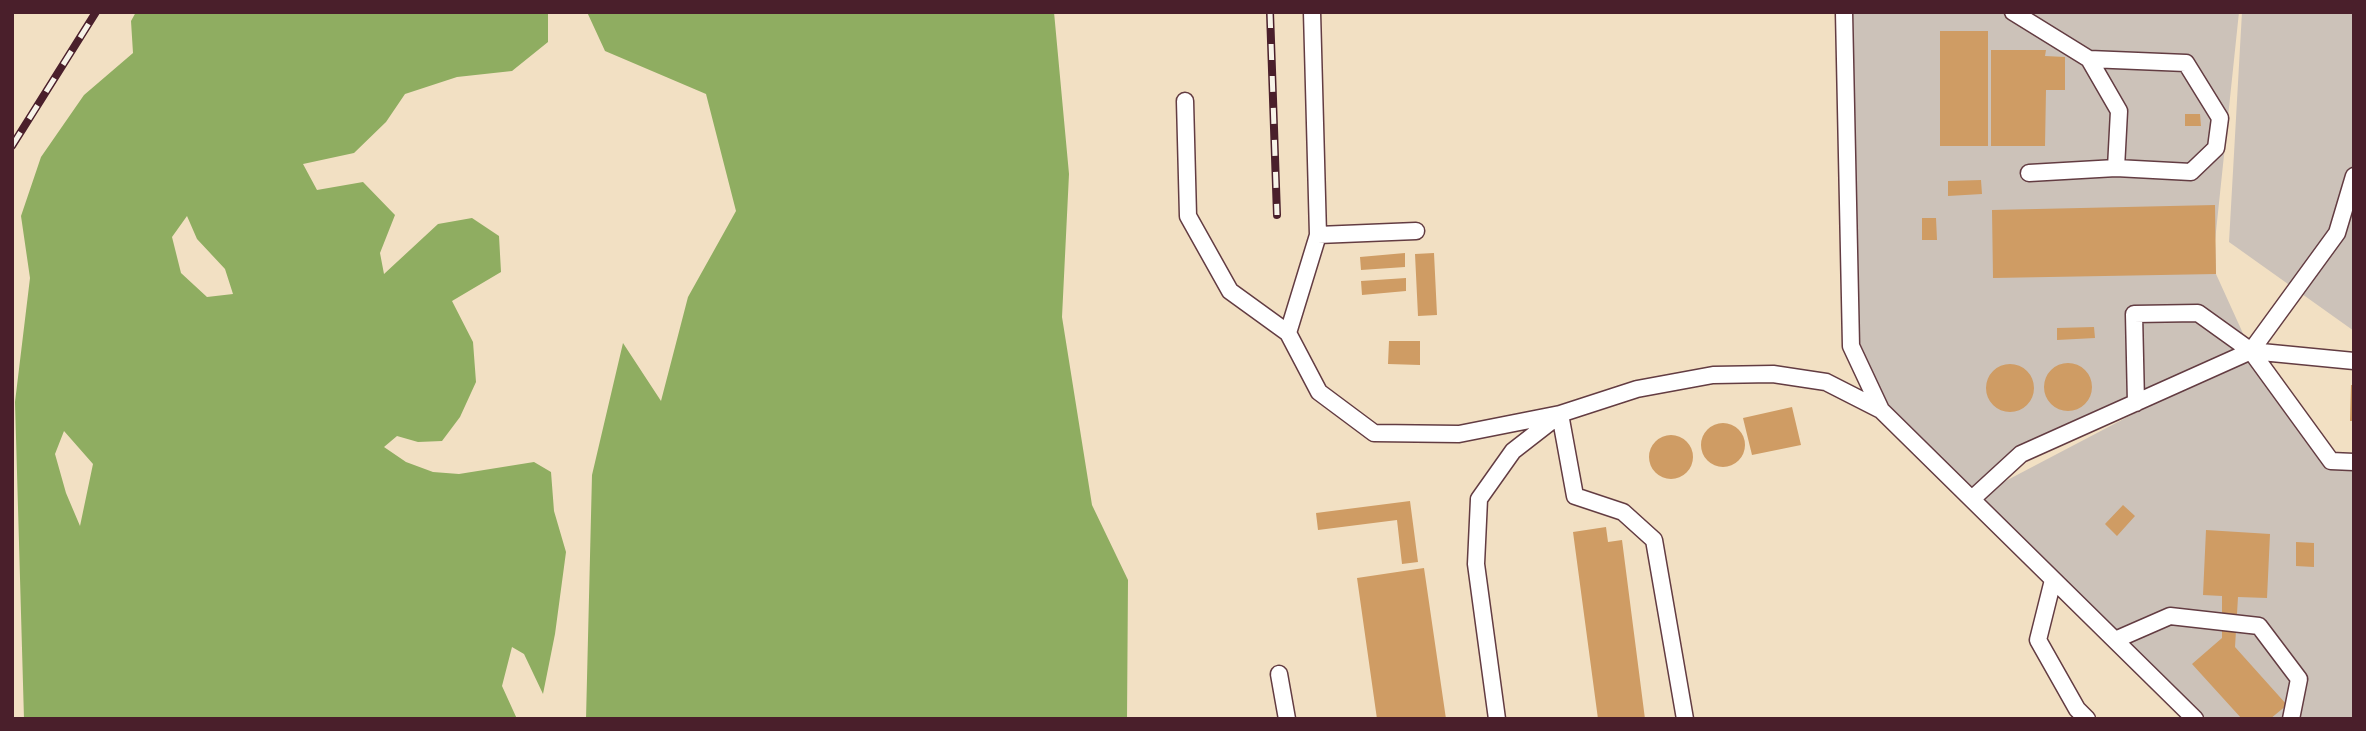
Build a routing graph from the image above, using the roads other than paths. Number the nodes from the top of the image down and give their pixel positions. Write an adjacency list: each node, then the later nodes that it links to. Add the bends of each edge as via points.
1 (1312, 12): 10 (lane)
2 (1844, 12): 15 (lane, via 1851,346)
3 (2013, 12): 4 (lane)
4 (2089, 59): 6 (lane, via 2119,111); 6 (lane, via 2186,63 2220,118 2216,148 2191,172)
5 (1185, 101): 11 (lane, via 1188,216 1230,291)
6 (2116, 168): 7 (lane)
7 (2029, 173)
8 (2354, 176): 12 (lane, via 2337,233)
9 (1416, 231): 10 (lane)
10 (1318, 234): 11 (lane)
11 (1288, 333): 16 (lane, via 1319,392 1374,433 1459,434)
12 (2251, 351): 13 (lane); 14 (lane); 14 (lane, via 2197,313 2134,314); 17 (lane, via 2331,461)
13 (2354, 361)
14 (2136, 403): 18 (lane, via 2021,454)
15 (1881, 410): 16 (lane, via 1826,382 1773,374 1688,379 1637,389); 18 (lane)
16 (1560, 414): 23 (lane, via 1513,451 1479,499 1476,564); 24 (lane, via 1575,496 1623,512 1654,540)
17 (2354, 462)
18 (1972, 499): 19 (lane)
19 (2053, 580): 20 (lane); 25 (lane, via 2038,640)
20 (2115, 640): 26 (lane); 27 (lane, via 2170,616 2259,626 2299,679)
21 (1279, 674): 22 (lane)
22 (1287, 719)
23 (1497, 719)
24 (1685, 719)
25 (2087, 719)
26 (2196, 719)
27 (2291, 719)

